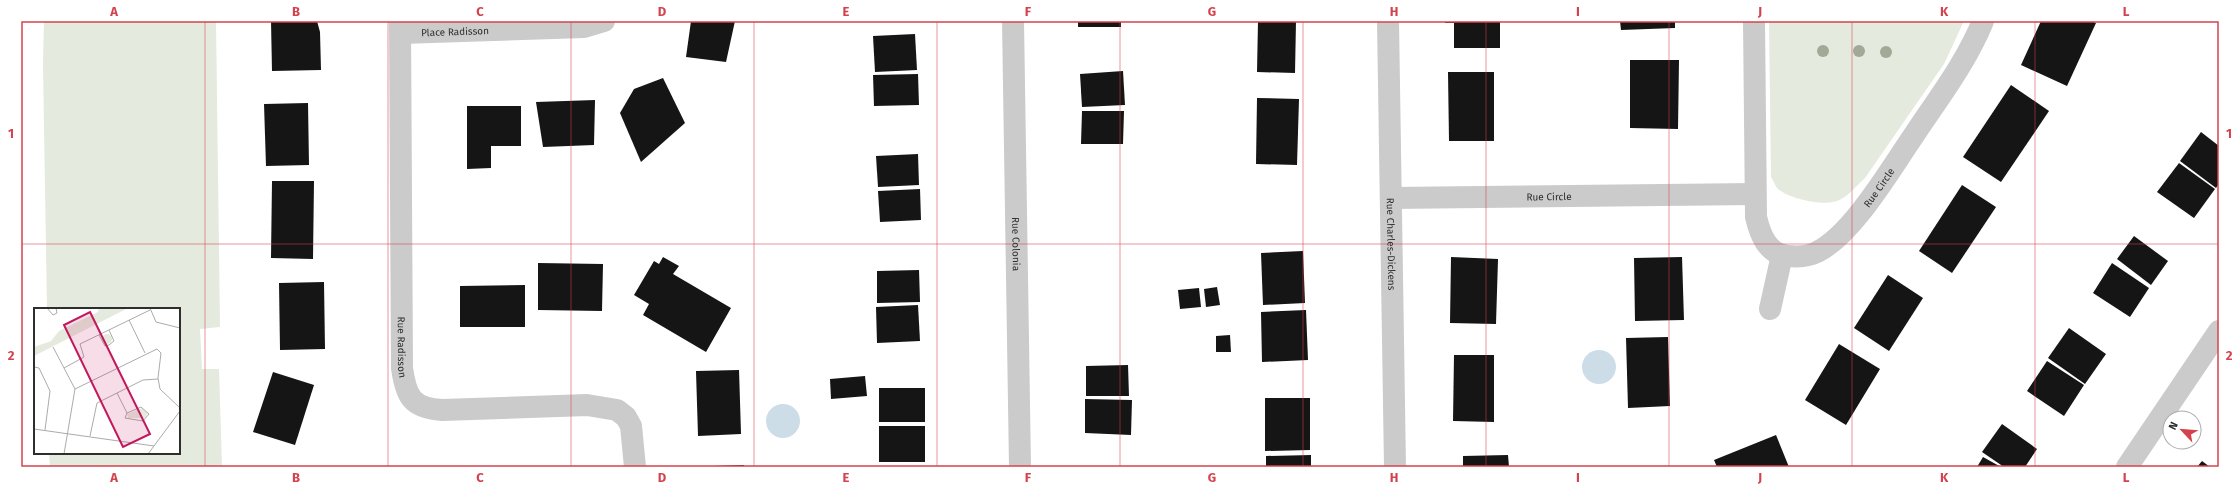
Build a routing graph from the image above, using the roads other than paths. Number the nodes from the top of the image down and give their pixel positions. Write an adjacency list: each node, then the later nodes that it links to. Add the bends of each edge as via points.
1 (604, 21): 6 (street, Place Radisson, via 584,27)
2 (1013, 21): 13 (street, Rue Colonia)
3 (1388, 21): 8 (street, Rue Charles-Dickens)
4 (1754, 21): 7 (street)
5 (1983, 21): 9 (street, Rue Circle, via 1976,40 1959,68 1871,199 1851,223 1817,252 1799,257)
6 (400, 27): 12 (street, Rue Radisson, via 402,368 410,398 429,409 442,410 587,405 617,410 626,417 631,426)
7 (1754, 194): 8 (street, Rue Circle); 9 (street, via 1760,232 1768,247)
8 (1391, 198): 14 (street, Rue Charles-Dickens)
9 (1782, 255): 10 (street)
10 (1770, 310)
11 (2219, 331): 15 (street)
12 (635, 467)
13 (1020, 467)
14 (1395, 467)
15 (2127, 467)

